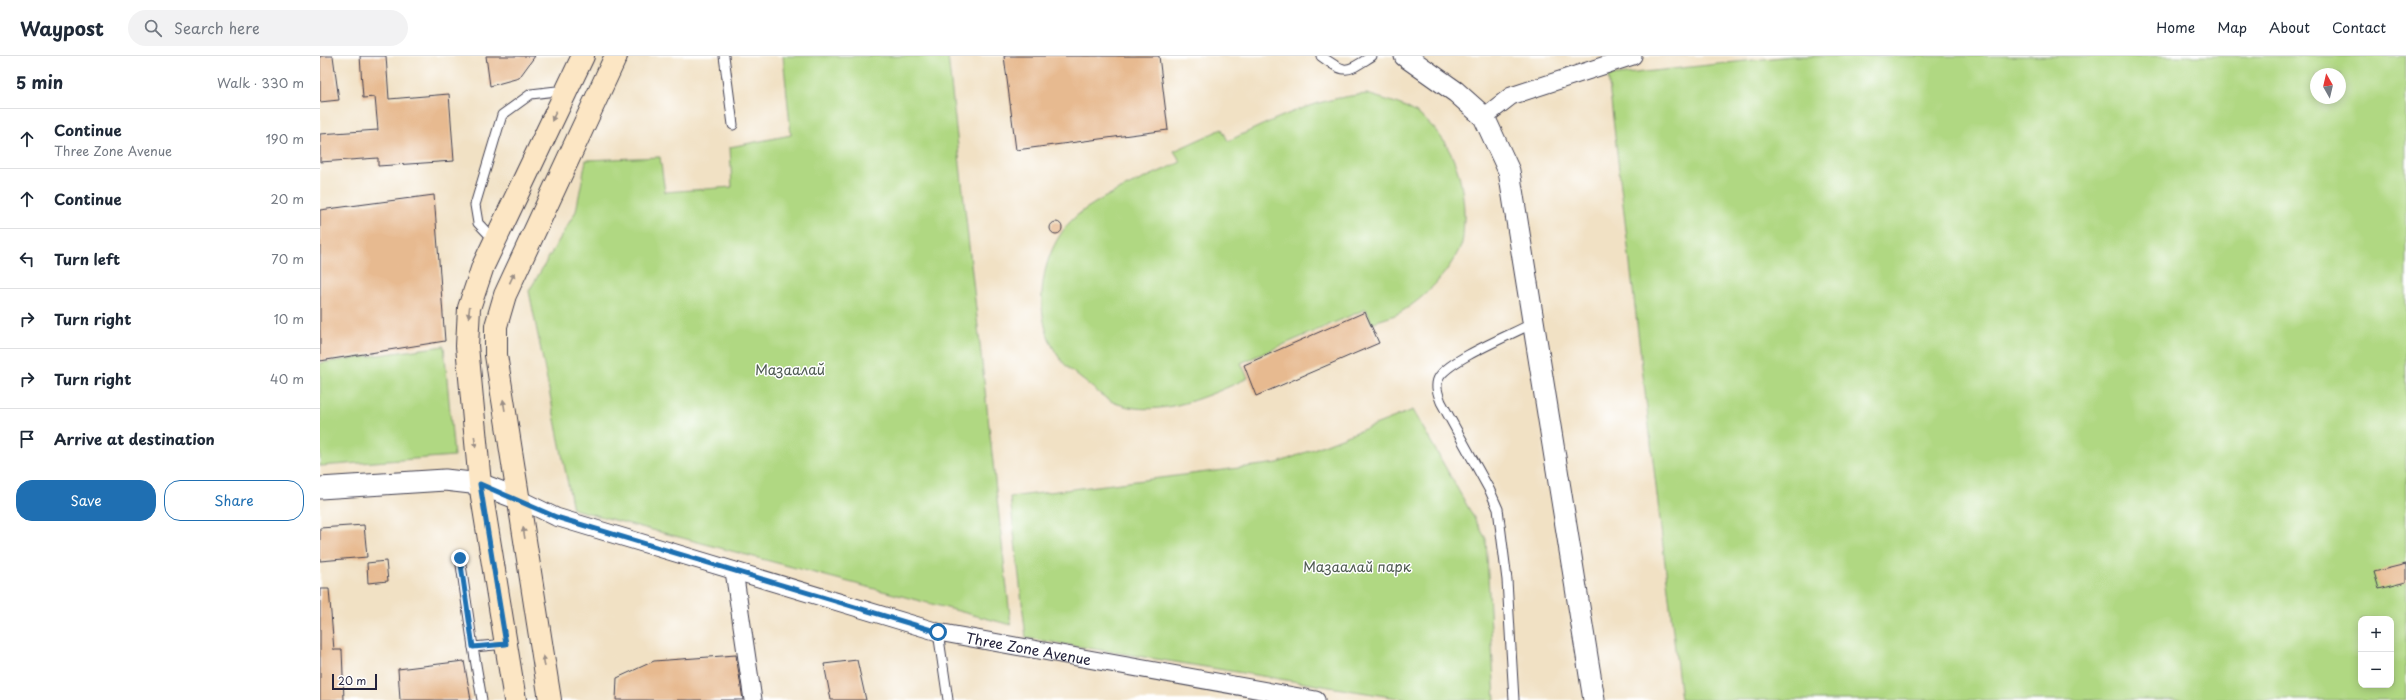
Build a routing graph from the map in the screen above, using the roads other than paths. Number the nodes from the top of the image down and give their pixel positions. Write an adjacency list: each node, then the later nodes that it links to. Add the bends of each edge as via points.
1 (583, 56): 8 (main road)
2 (616, 56): 15 (main road, one-way to 2, via 496,356 496,326 504,295)
3 (724, 56): 10 (lane)
4 (1321, 56): 5 (lane, via 1340,70 1350,70)
5 (1372, 56)
6 (1405, 56): 9 (street, via 1456,92)
7 (1633, 56): 9 (street, via 1511,96)
8 (567, 89): 11 (main road, one-way to 11); 11 (lane, via 531,94 502,115 475,206 478,223)
9 (1484, 117): 12 (street, via 1509,171)
10 (733, 125)
11 (495, 240): 13 (main road, one-way to 13, via 482,266 469,308 467,346)
12 (1534, 323): 27 (lane, via 1451,365 1440,377 1436,387 1441,402 1498,508 1507,580); 28 (street)
13 (480, 484): 14 (street, via 446,480); 15 (street); 19 (main road)
14 (320, 488)
15 (519, 499): 17 (street, Three Zone Avenue, via 556,517); 23 (main road, one-way to 15)
16 (460, 558): 20 (lane)
17 (734, 571): 18 (street, Three Zone Avenue); 24 (street)
18 (938, 632): 25 (lane); 26 (street, Three Zone Avenue)
19 (506, 644): 20 (lane); 22 (main road)
20 (473, 647): 21 (lane)
21 (482, 700)
22 (515, 700)
23 (550, 700)
24 (753, 700)
25 (948, 700)
26 (1316, 700)
27 (1514, 700)
28 (1594, 700)

